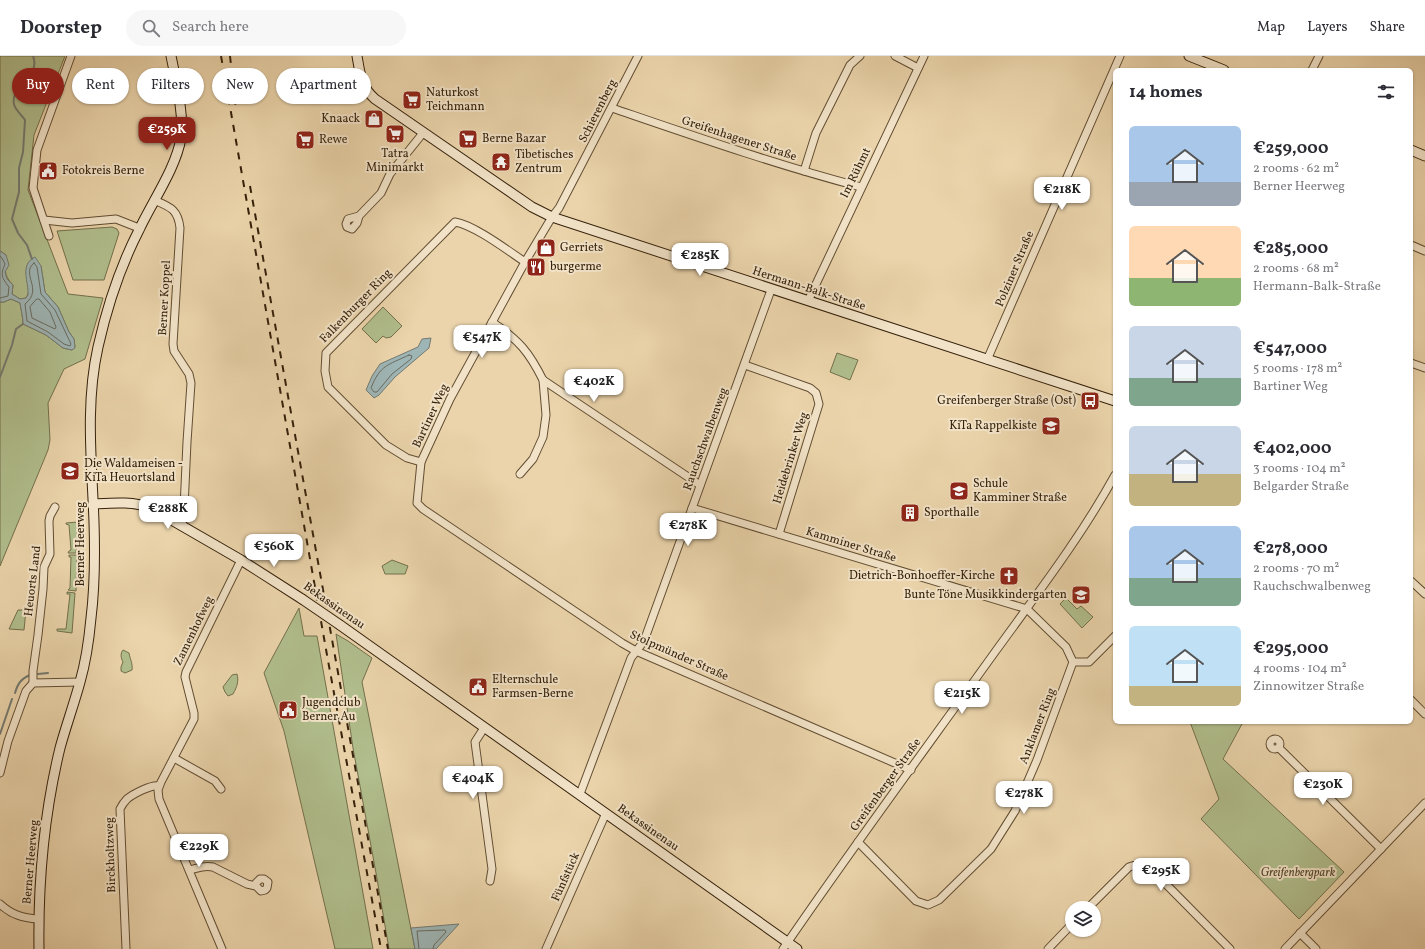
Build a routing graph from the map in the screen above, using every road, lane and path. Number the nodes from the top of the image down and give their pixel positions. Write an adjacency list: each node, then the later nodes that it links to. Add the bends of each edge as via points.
1 (71, 56): 25 (street, via 37,150 33,188)
2 (171, 56): 22 (street, Berner Heerweg, via 180,109 181,136 173,164)
3 (357, 56): 17 (street, Hermann-Balk-Straße, via 361,78 369,94)
4 (638, 56): 16 (street, Schierenberg)
5 (860, 56): 20 (street, via 850,65 816,133)
6 (895, 56): 11 (street)
7 (924, 56): 11 (street, Im Rühmt)
8 (1120, 56): 12 (street, Polziner Straße)
9 (1189, 56): 13 (street)
10 (1319, 56): 14 (street)
11 (918, 68): 21 (street, Im Rühmt)
12 (1115, 68)
13 (1219, 68)
14 (1313, 68)
15 (1113, 72): 34 (street, Polziner Straße)
16 (612, 108): 20 (street, Greifenhagener Straße); 24 (street, Schierenberg)
17 (423, 133): 23 (street, via 390,174 381,193); 24 (street, Hermann-Balk-Straße, via 532,207)
18 (1413, 151): 19 (street)
19 (1425, 156)
20 (804, 171): 21 (street, Greifenhagener Straße)
21 (861, 187): 32 (street, Im Rühmt)
22 (154, 200): 26 (street, Berner Heerweg); 48 (street, Berner Koppel, via 173,209 179,219 180,228 173,344 174,351 189,374 191,385)
23 (359, 216)
24 (552, 217): 30 (street, Bartiner Weg); 31 (street, Hermann-Balk-Straße)
25 (44, 220): 26 (street, via 72,223 116,219); 27 (street)
26 (139, 228): 45 (street, Berner Heerweg, via 109,302 96,356 91,412)
27 (49, 236)
28 (1413, 246): 29 (street)
29 (1425, 251)
30 (525, 262): 33 (street, Bartiner Weg); 40 (street, Falkenburger Ring, via 472,228 455,222 326,353 325,371 328,387 386,445 407,458)
31 (771, 290): 32 (street, Hermann-Balk-Straße); 36 (street, Rauchschwalbenweg)
32 (808, 300): 34 (street, Hermann-Balk-Straße)
33 (492, 322): 38 (street, via 524,348); 40 (street, Bartiner Weg, via 450,399)
34 (988, 360): 39 (street, Hermann-Balk-Straße)
35 (1413, 364): 37 (street)
36 (745, 365): 43 (street, Rauchschwalbenweg); 49 (street, Heidebrinker Weg, via 810,388 816,393 819,404)
37 (1425, 368)
38 (544, 380): 41 (street, via 546,415 543,437 533,459); 43 (street)
39 (1113, 400)
40 (422, 462): 44 (street, Bartiner Weg)
41 (520, 474)
42 (1113, 478): 53 (street, Greifenberger Straße, via 1093,513)
43 (700, 484): 47 (street, Rauchschwalbenweg)
44 (417, 503): 55 (street, Stolpmünder Straße)
45 (93, 504): 48 (street, Bekassinenau, via 122,503 145,506); 57 (street, Berner Heerweg, via 94,590 90,634)
46 (55, 507): 58 (street, Heuorts Land, via 48,521 50,554 44,567)
47 (692, 508): 49 (street, Kamminer Straße); 55 (street, Rauchschwalbenweg, via 644,641)
48 (182, 525): 50 (street, Bekassinenau)
49 (779, 534): 53 (street, Kamminer Straße)
50 (241, 560): 61 (street, Bekassinenau, bridge, via 340,625); 63 (street, Zamenhofweg, via 186,672 194,719)
51 (1413, 583): 52 (street)
52 (1425, 594)
53 (1027, 609): 56 (street, via 1066,647); 64 (street, Greifenberger Straße)
54 (1113, 638): 56 (street, via 1089,662)
55 (636, 651): 64 (street, Stolpmünder Straße); 68 (street, Rauchschwalbenweg, via 631,658)
56 (1074, 662): 71 (street, Anklamer Ring, via 1015,811 991,849 939,900 928,905 916,901)
57 (80, 682): 58 (street); 78 (street, Berner Heerweg, via 51,791 42,851)
58 (33, 683): 65 (street, Heuorts Land, via 23,699)
59 (1413, 702): 60 (street)
60 (1425, 714)
61 (484, 728): 68 (street, Bekassinenau); 74 (street, via 476,742 492,869)
62 (1279, 748): 72 (street)
63 (174, 758): 66 (street, Zamenhofweg); 67 (street, via 215,781)
64 (911, 770): 71 (street, Greifenberger Straße)
65 (0, 773)
66 (159, 786): 73 (street, via 160,799); 83 (street, Birckholtzweg, via 151,786 130,797 120,809)
67 (221, 789)
68 (580, 794): 70 (street, Bekassinenau)
69 (1425, 803): 72 (street)
70 (606, 813): 81 (street, Bekassinenau); 85 (street, Fünfstück)
71 (858, 842): 81 (street, Greifenberger Straße)
72 (1381, 849): 80 (street)
73 (190, 870): 75 (street, via 213,867); 84 (street)
74 (490, 881)
75 (256, 886)
76 (1095, 901): 88 (street, via 1129,867 1147,866)
77 (0, 904): 78 (street, via 19,917)
78 (38, 919): 82 (street, Berner Heerweg)
79 (1065, 931): 87 (street)
80 (1300, 933): 89 (street); 90 (street)
81 (786, 945): 86 (street, Bekassinenau)
82 (39, 949)
83 (126, 949)
84 (222, 949)
85 (546, 949)
86 (797, 949)
87 (1048, 949)
88 (1230, 949)
89 (1285, 949)
90 (1316, 949)

